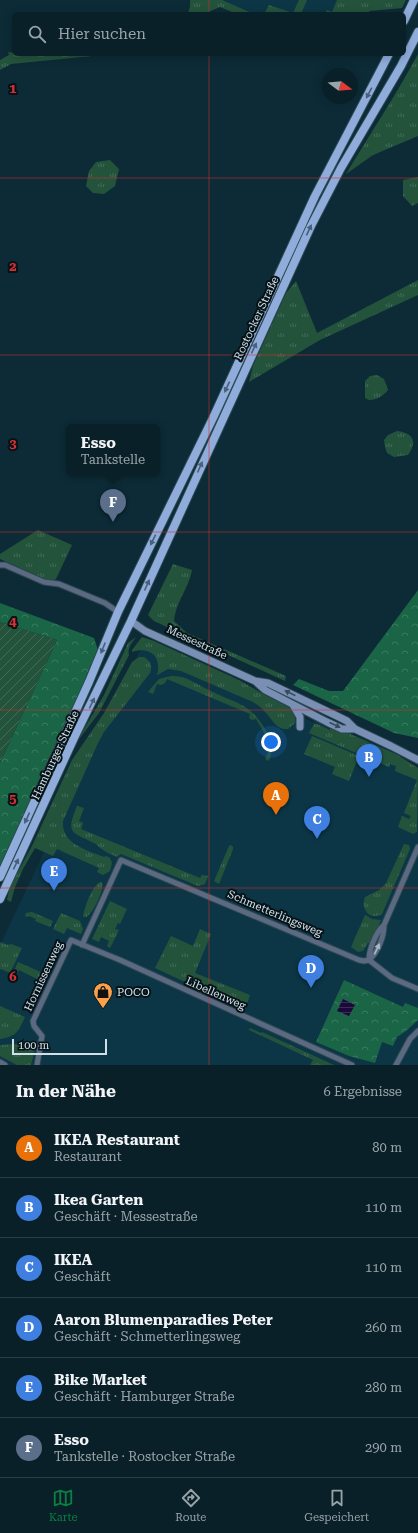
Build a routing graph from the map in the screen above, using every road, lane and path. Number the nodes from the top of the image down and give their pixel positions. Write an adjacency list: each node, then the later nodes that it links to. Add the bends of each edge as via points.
1 (414, 0): 2 (main road)
2 (406, 17)
3 (418, 32): 7 (main road, Rostocker Straße, one-way to 3, via 325,196)
4 (388, 56): 6 (main road, Rostocker Straße, one-way to 6, via 315,196 213,418)
5 (0, 565): 6 (street, via 44,582 59,584 105,603)
6 (118, 612): 7 (main road); 14 (main road, Hamburger Straße, one-way to 14)
7 (131, 621): 8 (main road, Messestraße, via 145,630); 15 (main road, Hamburger Straße, one-way to 7)
8 (255, 681): 9 (main road, Messestraße, via 265,690); 11 (main road, Messestraße, one-way to 8, via 339,717 268,683)
9 (292, 703): 10 (main road, via 300,717); 11 (main road, Messestraße, one-way to 11, via 342,729)
10 (300, 728)
11 (355, 729): 12 (main road, Messestraße)
12 (418, 760)
13 (418, 847): 18 (street, via 369,954)
14 (0, 877)
15 (0, 899)
16 (71, 940): 17 (street, Libellenweg); 23 (street, Hornissenweg, via 33,1021 42,1036)
17 (82, 944): 18 (street, Schmetterlingsweg, via 121,860 359,960); 24 (street, Libellenweg)
18 (369, 960): 19 (street, Schmetterlingsweg, via 392,978)
19 (418, 989)
20 (418, 1031): 25 (street, via 410,1039)
21 (0, 1062): 22 (street)
22 (5, 1065)
23 (37, 1065)
24 (352, 1065)
25 (396, 1065)

